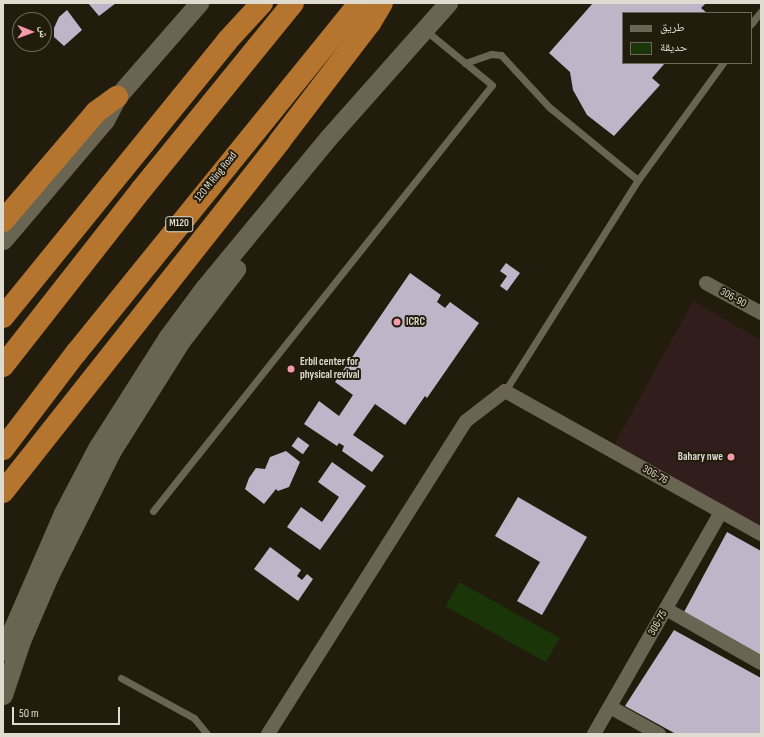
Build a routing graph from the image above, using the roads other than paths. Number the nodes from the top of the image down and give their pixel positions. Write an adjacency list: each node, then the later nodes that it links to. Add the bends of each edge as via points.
1 (199, 3): 13 (street)
2 (262, 3): 18 (highway, via 227,41)
3 (292, 3): 22 (highway)
4 (359, 3): 24 (highway, 120 M Ring Road / M120, via 76,352)
5 (382, 3): 25 (highway, via 370,23 279,142)
6 (448, 3): 9 (street)
7 (761, 11): 8 (lane)
8 (752, 23)
9 (425, 30): 10 (lane); 12 (street)
10 (465, 63): 14 (lane, via 491,54 502,55 549,108); 26 (lane, via 492,85)
11 (722, 64): 14 (lane)
12 (374, 89): 30 (street, via 328,138 204,288 138,380 97,448 63,513); 33 (street, via 336,143 198,318 148,391 111,452 77,517 21,641)
13 (116, 97): 15 (highway, via 96,112); 16 (street, via 105,120)
14 (638, 180): 23 (lane)
15 (3, 221)
16 (3, 240)
17 (706, 283): 20 (street, 306-90)
18 (27, 285): 19 (highway); 21 (highway)
19 (3, 311)
20 (761, 313)
21 (3, 317)
22 (3, 366)
23 (505, 391): 27 (street, 306-76); 36 (street, via 466,421)
24 (3, 449)
25 (3, 492)
26 (153, 511)
27 (721, 512): 28 (street, 306-76); 29 (street, 306-75)
28 (761, 534)
29 (666, 608): 31 (street); 34 (street, 306-75)
30 (3, 651)
31 (761, 663)
32 (121, 678): 35 (lane, via 194,718)
33 (3, 695)
34 (610, 707): 37 (street, 306-75); 38 (street)
35 (207, 734)
36 (268, 734)
37 (594, 734)
38 (659, 734)

